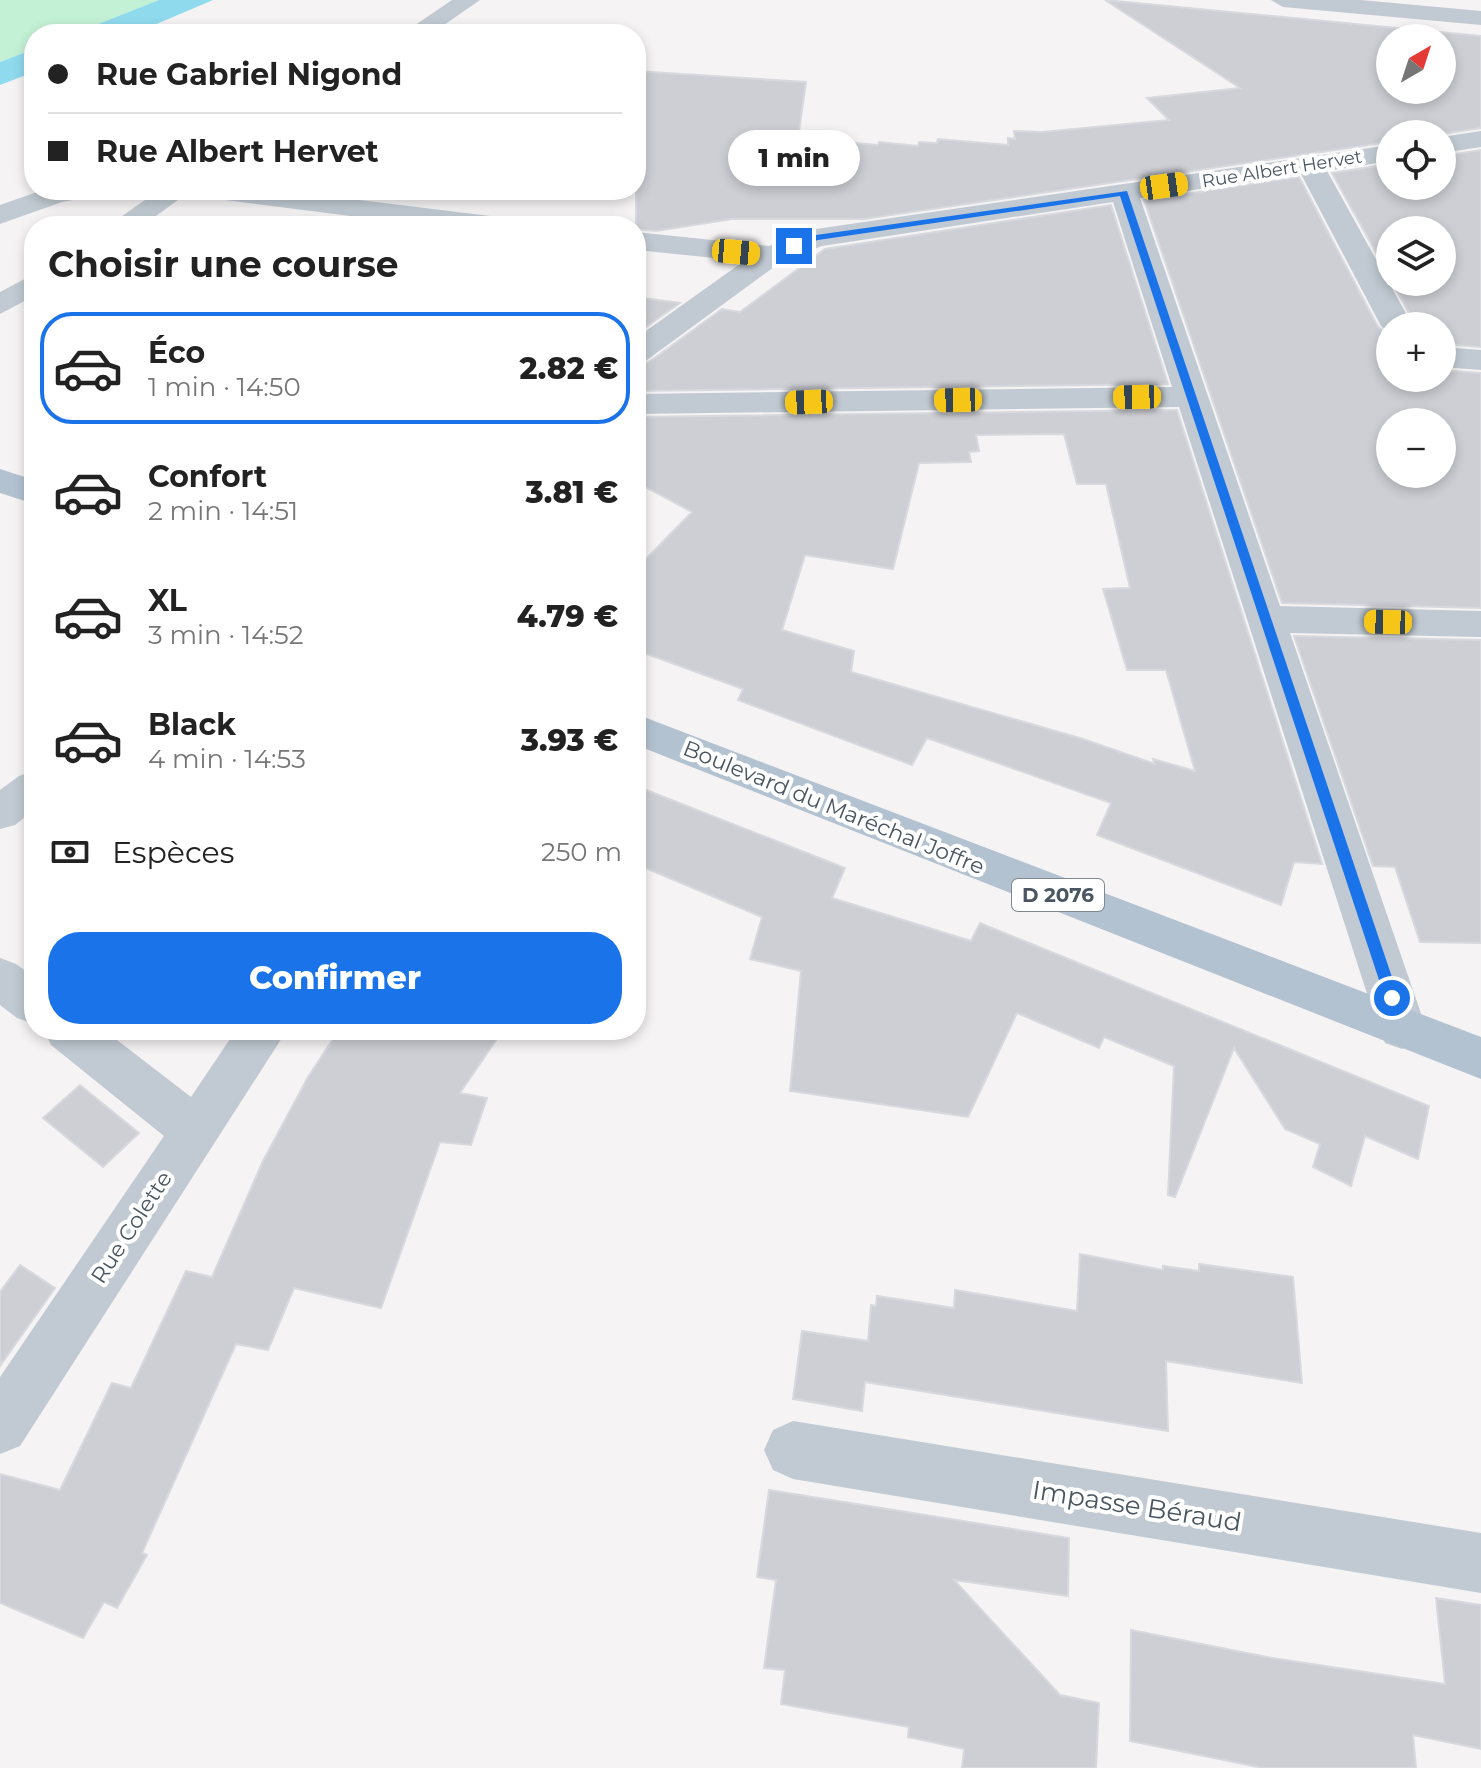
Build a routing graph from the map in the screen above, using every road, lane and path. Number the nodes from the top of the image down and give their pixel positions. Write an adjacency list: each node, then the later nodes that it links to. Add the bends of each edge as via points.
1 (468, 0): 4 (street)
2 (1283, 0): 3 (street)
3 (1481, 18)
4 (430, 24)
5 (1481, 139): 6 (street)
6 (1456, 143)
7 (1376, 155): 8 (street, Rue Albert Hervet)
8 (1310, 165): 9 (street, Rue Albert Hervet); 20 (street)
9 (1124, 193): 17 (street, Rue Albert Hervet, via 816,238); 24 (street)
10 (42, 200): 13 (street)
11 (162, 200): 14 (street)
12 (290, 200): 15 (street)
13 (0, 215)
14 (138, 216)
15 (418, 216)
16 (646, 242): 17 (street)
17 (772, 255): 21 (street, Rue Albert Hervet)
18 (24, 289): 19 (street)
19 (0, 305)
20 (1389, 312)
21 (646, 346)
22 (1456, 358): 23 (street)
23 (1481, 360)
24 (1191, 397): 25 (street); 28 (street)
25 (646, 404)
26 (0, 480): 27 (main road)
27 (24, 489)
28 (1265, 619): 29 (street); 35 (street)
29 (1481, 624)
30 (646, 733): 35 (main road, Boulevard du Maréchal Joffre / D 2076)
31 (24, 795): 32 (street)
32 (0, 813)
33 (0, 978): 34 (street)
34 (24, 996)
35 (1402, 1028): 38 (main road, Boulevard du Maréchal Joffre / D 2076)
36 (81, 1040): 39 (street)
37 (256, 1040): 39 (street, Rue Colette)
38 (1481, 1058)
39 (195, 1130): 40 (street, Rue Colette)
40 (0, 1426)
41 (793, 1450): 42 (street, Impasse Béraud)
42 (1481, 1563)

